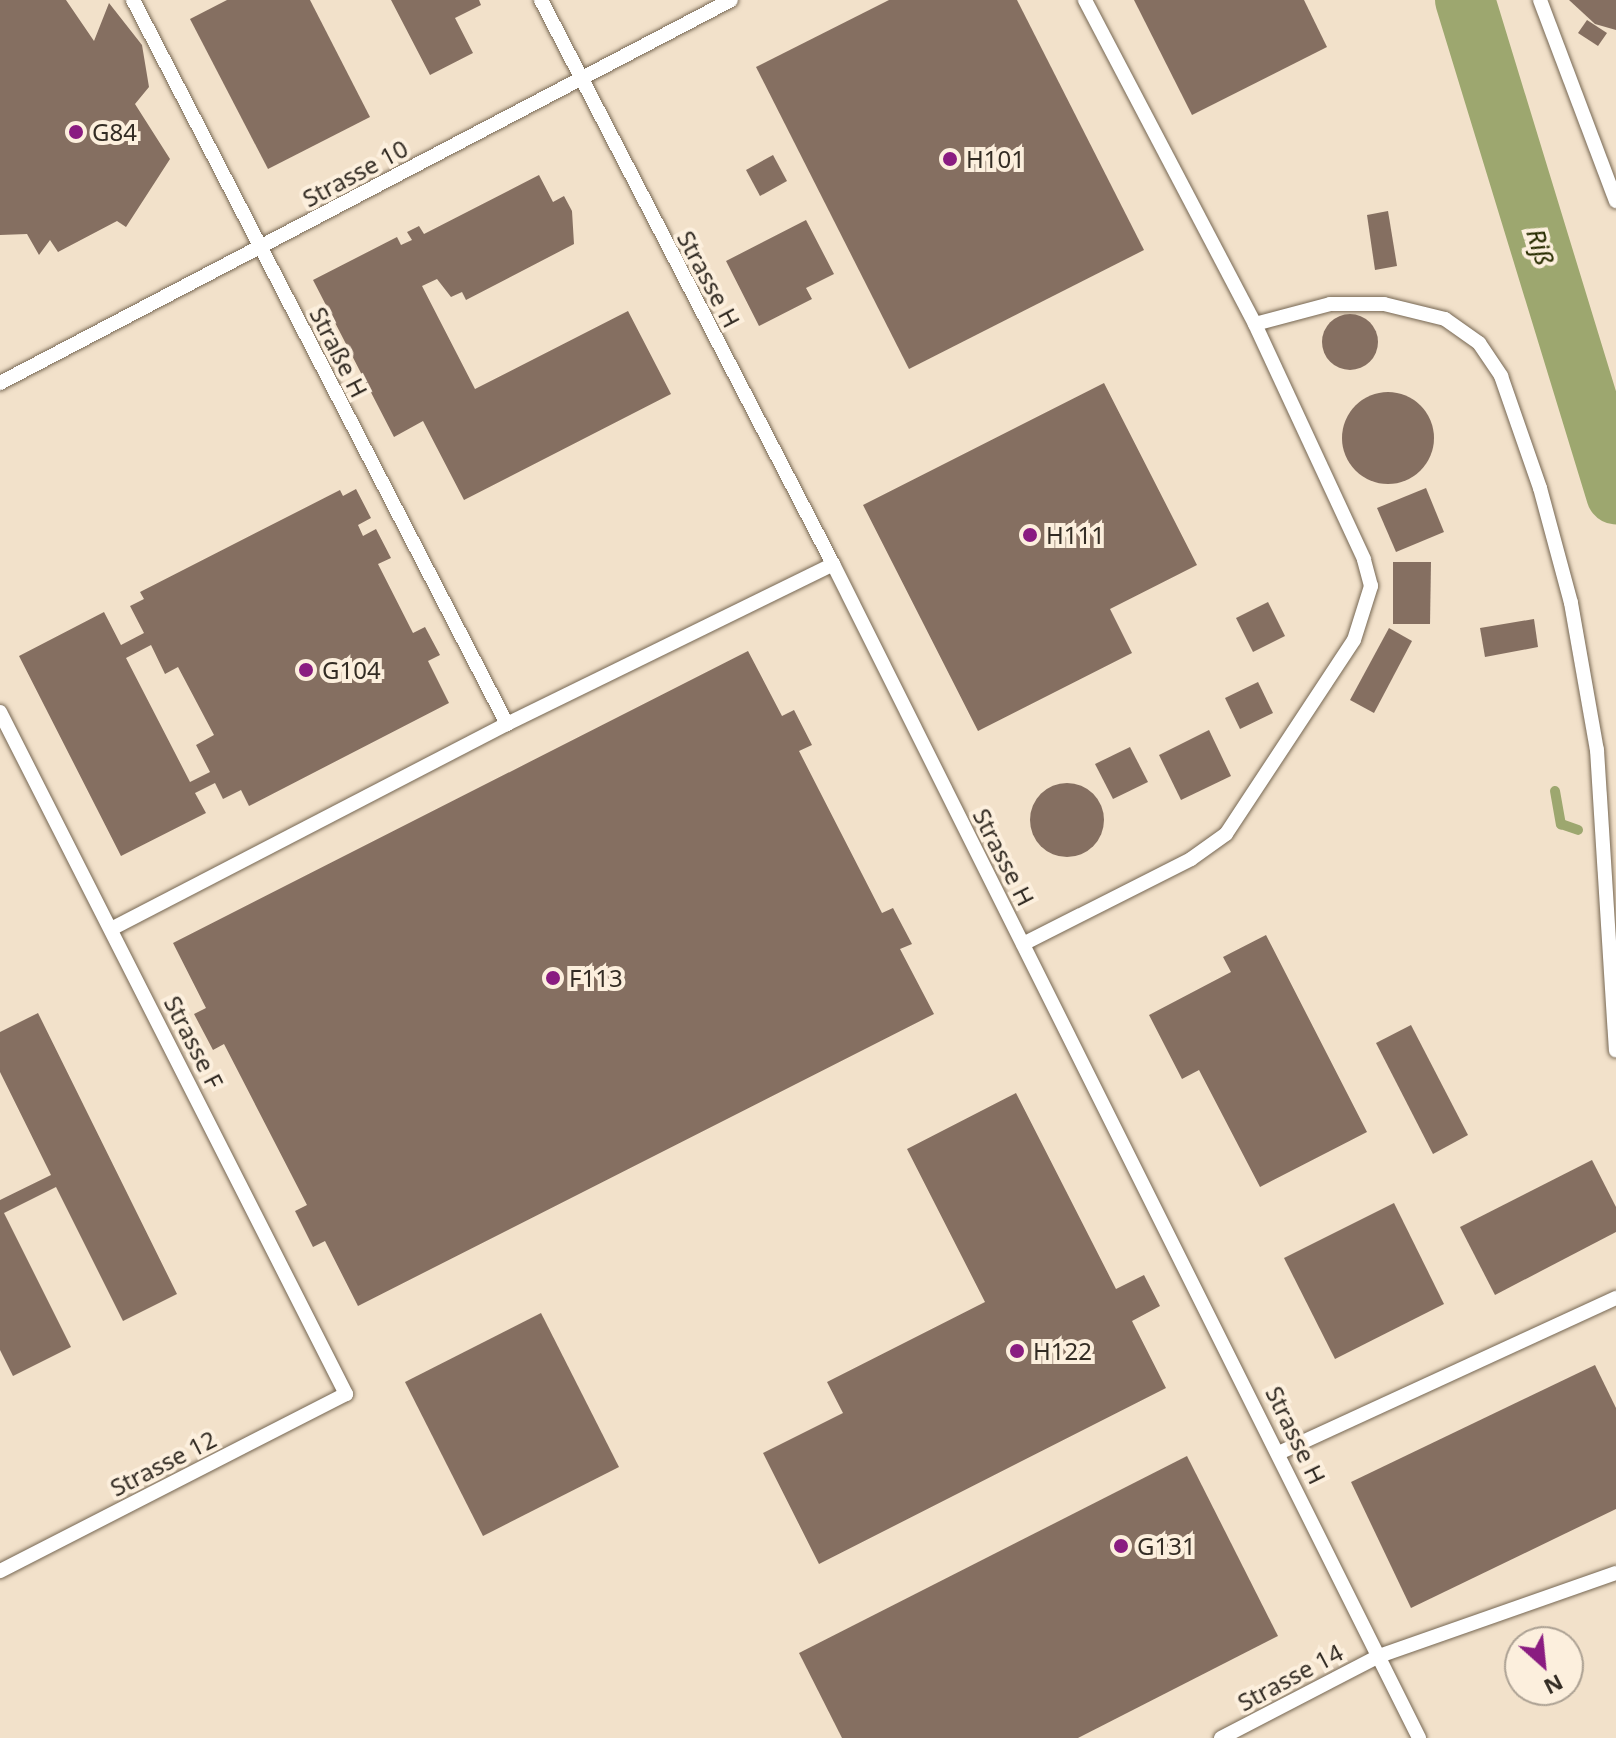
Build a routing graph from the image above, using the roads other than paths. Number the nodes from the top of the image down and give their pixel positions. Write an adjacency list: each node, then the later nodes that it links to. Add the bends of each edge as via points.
1 (133, 0): 8 (lane, Straße H)
2 (541, 0): 6 (lane, Strasse H)
3 (731, 0): 6 (lane, Strasse 10)
4 (1085, 0): 9 (lane)
5 (1540, 0): 7 (lane)
6 (580, 80): 8 (lane, Strasse 10); 11 (lane, Strasse H)
7 (1616, 201)
8 (260, 248): 10 (lane, Strasse 10); 13 (lane, Straße H)
9 (1255, 324): 15 (lane, via 1364,559 1371,586 1354,640 1226,834 1191,859); 16 (lane, via 1330,304 1384,304 1445,319 1479,343 1501,376 1540,488 1571,603 1597,750)
10 (0, 383)
11 (833, 564): 13 (lane); 15 (lane, Strasse H)
12 (0, 712): 14 (lane, Strasse F)
13 (507, 724): 14 (lane)
14 (113, 928): 18 (lane, Strasse F)
15 (1023, 944): 19 (lane, Strasse H)
16 (1616, 1050)
17 (1616, 1298): 19 (lane)
18 (346, 1394): 20 (lane, Strasse 12)
19 (1281, 1452): 22 (lane, Strasse H)
20 (0, 1571)
21 (1616, 1573): 22 (lane, Strasse 14)
22 (1379, 1656): 23 (lane, Strasse 14); 24 (lane, Strasse H)
23 (1221, 1738)
24 (1419, 1738)

